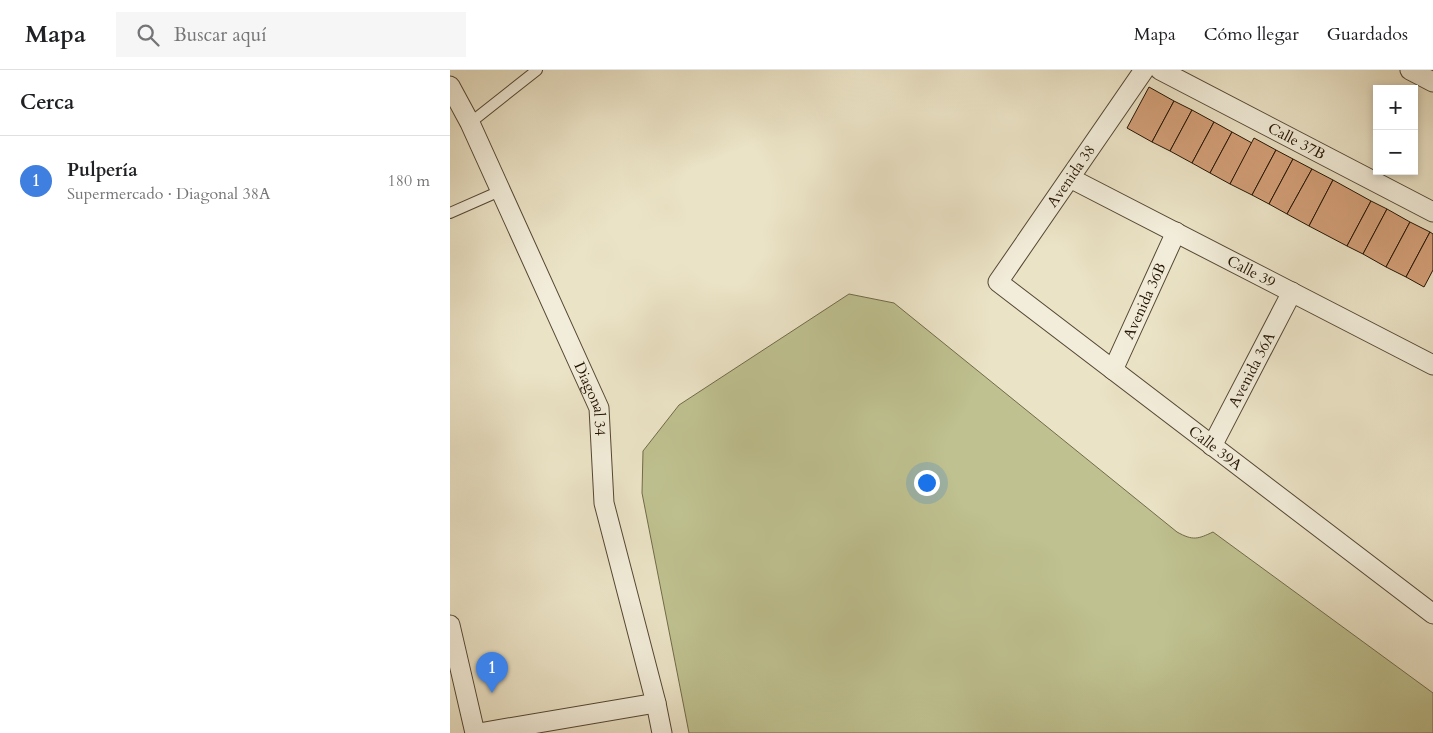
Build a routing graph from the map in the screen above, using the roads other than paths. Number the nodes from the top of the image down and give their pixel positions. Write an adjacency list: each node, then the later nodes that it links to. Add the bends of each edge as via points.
1 (537, 70): 7 (lane)
2 (1144, 70): 8 (street, Avenida 38)
3 (1160, 70): 10 (street, Calle 37B)
4 (1410, 70): 5 (street)
5 (1433, 82)
6 (450, 86): 7 (street, Diagonal 34)
7 (470, 123): 9 (street, Diagonal 34)
8 (1070, 178): 12 (street, Calle 39); 13 (street, Avenida 38)
9 (500, 191): 11 (lane); 20 (street, Diagonal 34, via 599,408 604,502)
10 (1433, 212)
11 (450, 214)
12 (1176, 232): 14 (street, Calle 39); 16 (street, Avenida 36B)
13 (998, 282): 16 (street, Calle 39A)
14 (1292, 292): 15 (street, Calle 39); 17 (street, Avenida 36A)
15 (1433, 365)
16 (1113, 370): 17 (street, Calle 39A)
17 (1212, 446): 18 (street, Calle 39A)
18 (1433, 614)
19 (450, 626): 21 (street)
20 (656, 702): 21 (street); 22 (street, Diagonal 34)
21 (477, 733)
22 (662, 733)

